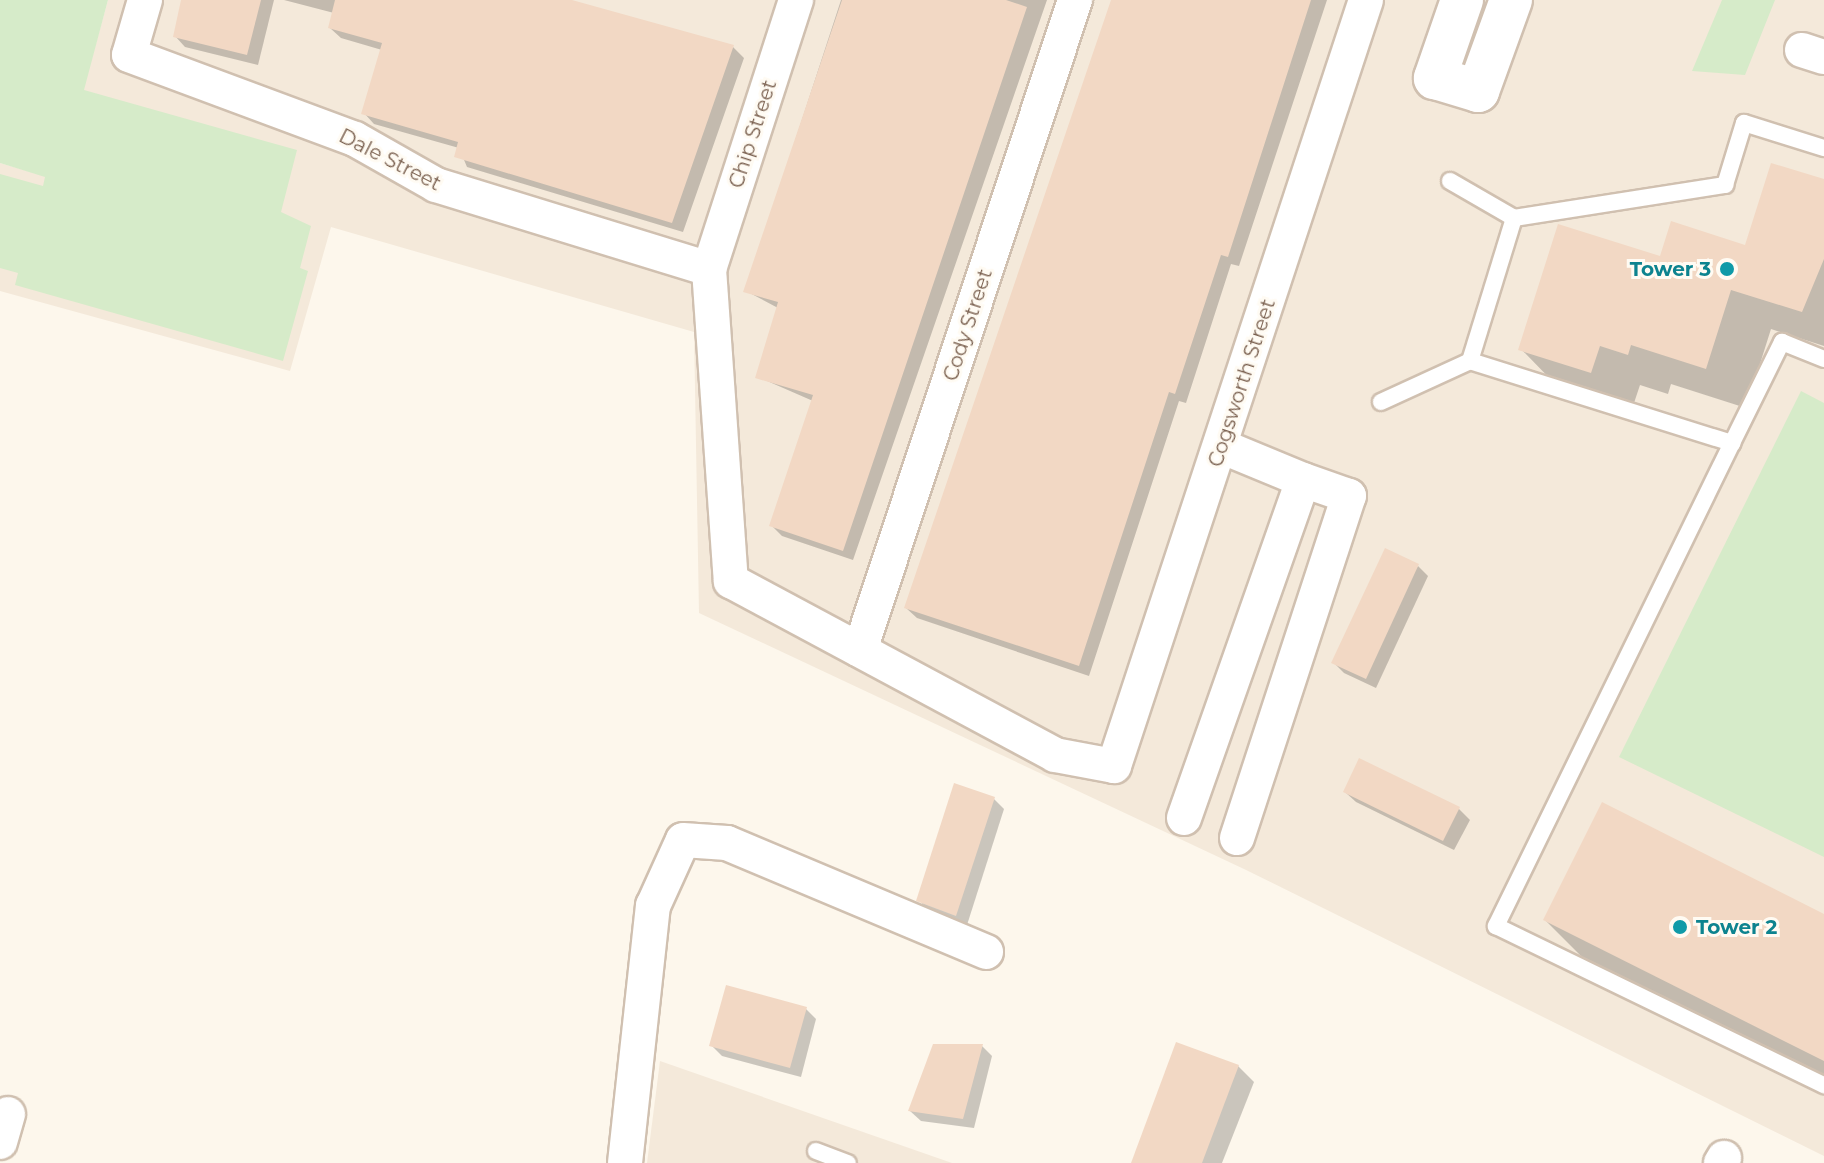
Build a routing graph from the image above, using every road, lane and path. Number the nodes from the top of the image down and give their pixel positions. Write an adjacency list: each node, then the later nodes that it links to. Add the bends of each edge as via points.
1 (145, 0): 10 (street, Dale Street, via 129,55 355,139 436,185)
2 (796, 0): 10 (street, Chip Street)
3 (1075, 0): 17 (street, Cody Street)
4 (1366, 0): 15 (street, Cogsworth Street)
5 (1462, 0): 6 (street, via 1435,78 1478,91)
6 (1511, 0)
7 (1824, 148): 9 (lane, via 1744,123 1725,185)
8 (1450, 181): 9 (lane)
9 (1514, 218): 12 (lane)
10 (709, 269): 17 (street, via 731,581)
11 (1824, 359): 14 (lane, via 1782,342)
12 (1470, 361): 13 (lane); 14 (lane)
13 (1381, 402)
14 (1732, 443): 21 (lane, via 1496,926)
15 (1221, 446): 16 (street); 17 (street, Cogsworth Street, via 1114,766 1055,755)
16 (1303, 480): 18 (street); 19 (street, via 1349,496)
17 (860, 650)
18 (1184, 818)
19 (1237, 838)
20 (986, 952): 23 (street, via 727,843 683,840 653,906)
21 (1824, 1085)
22 (816, 1151): 24 (lane)
23 (625, 1163)
24 (848, 1163)

